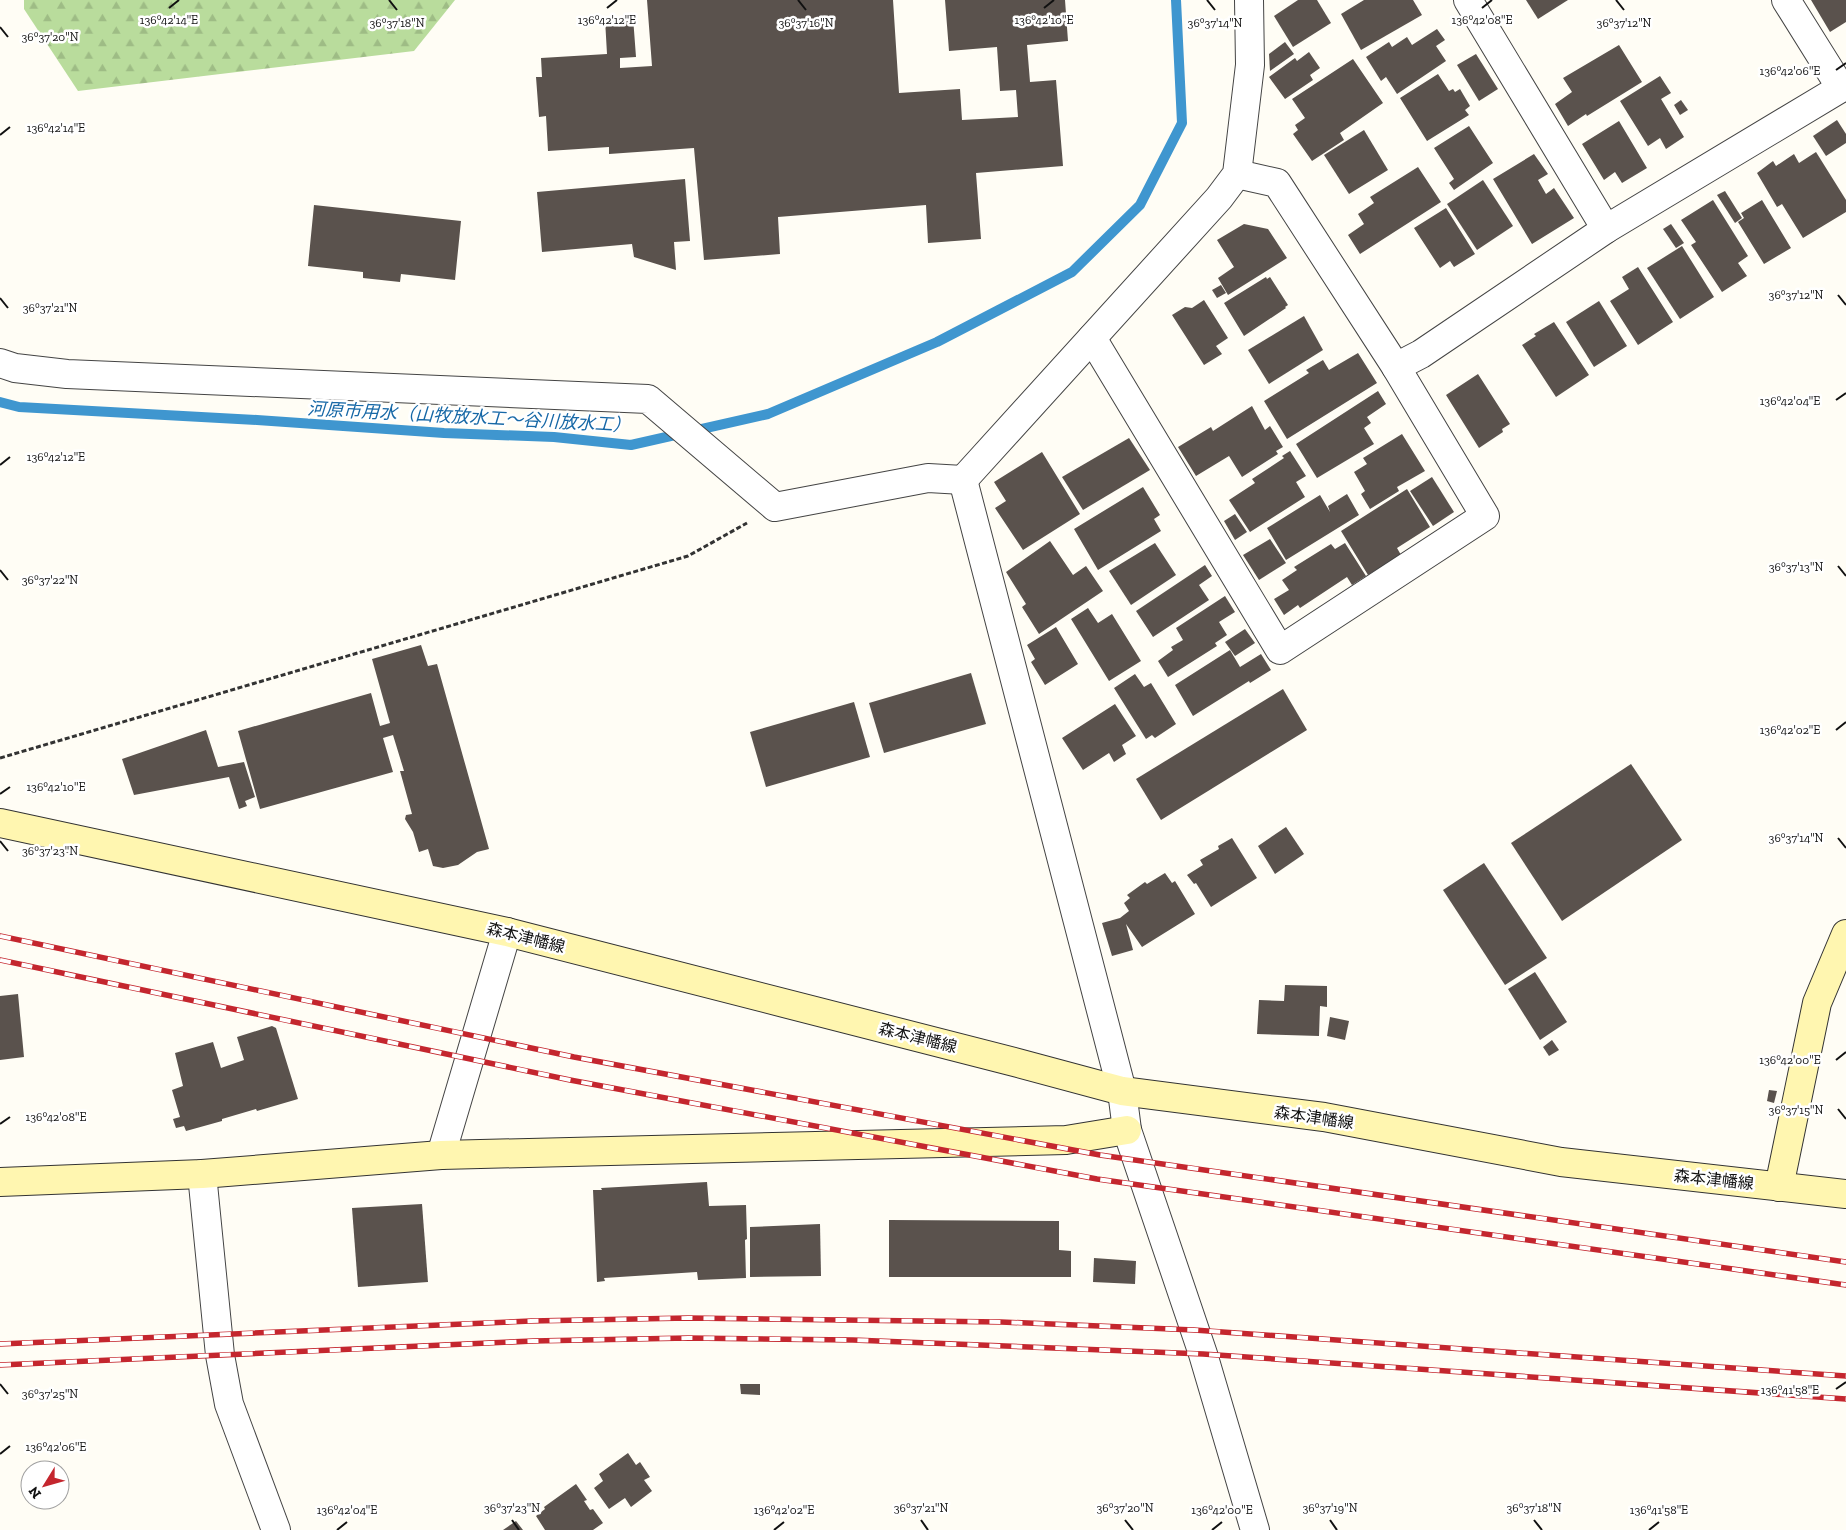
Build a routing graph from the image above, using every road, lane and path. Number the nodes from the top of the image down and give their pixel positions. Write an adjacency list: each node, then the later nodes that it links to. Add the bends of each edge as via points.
1 (1249, 0): 5 (street, via 1250,65)
2 (1468, 0): 6 (street)
3 (1786, 0): 4 (street)
4 (1844, 87): 6 (street)
5 (1237, 174): 7 (street); 9 (street, via 1277,183)
6 (1606, 229): 9 (street, via 1421,354)
7 (1092, 338): 9 (street, via 1280,650 1485,516); 10 (street)
8 (0, 363): 11 (street, via 15,368 67,374 648,399)
9 (1396, 367)
10 (963, 480): 11 (street, via 928,478); 16 (street)
11 (776, 507): 12 (path, via 688,556)
12 (0, 758)
13 (0, 823): 14 (main road, 森本津幡線)
14 (507, 932): 16 (main road, 森本津幡線); 18 (street)
15 (1846, 934): 21 (main road, via 1817,1003)
16 (1122, 1091): 17 (street); 21 (main road, 森本津幡線, via 1324,1117 1561,1162)
17 (1127, 1130): 18 (main road, via 1066,1140); 24 (street, via 1203,1354)
18 (441, 1155): 19 (main road)
19 (202, 1174): 20 (main road); 23 (street, via 220,1355 229,1404)
20 (0, 1182)
21 (1779, 1187): 22 (main road, 森本津幡線)
22 (1846, 1194)
23 (276, 1530)
24 (1255, 1530)

